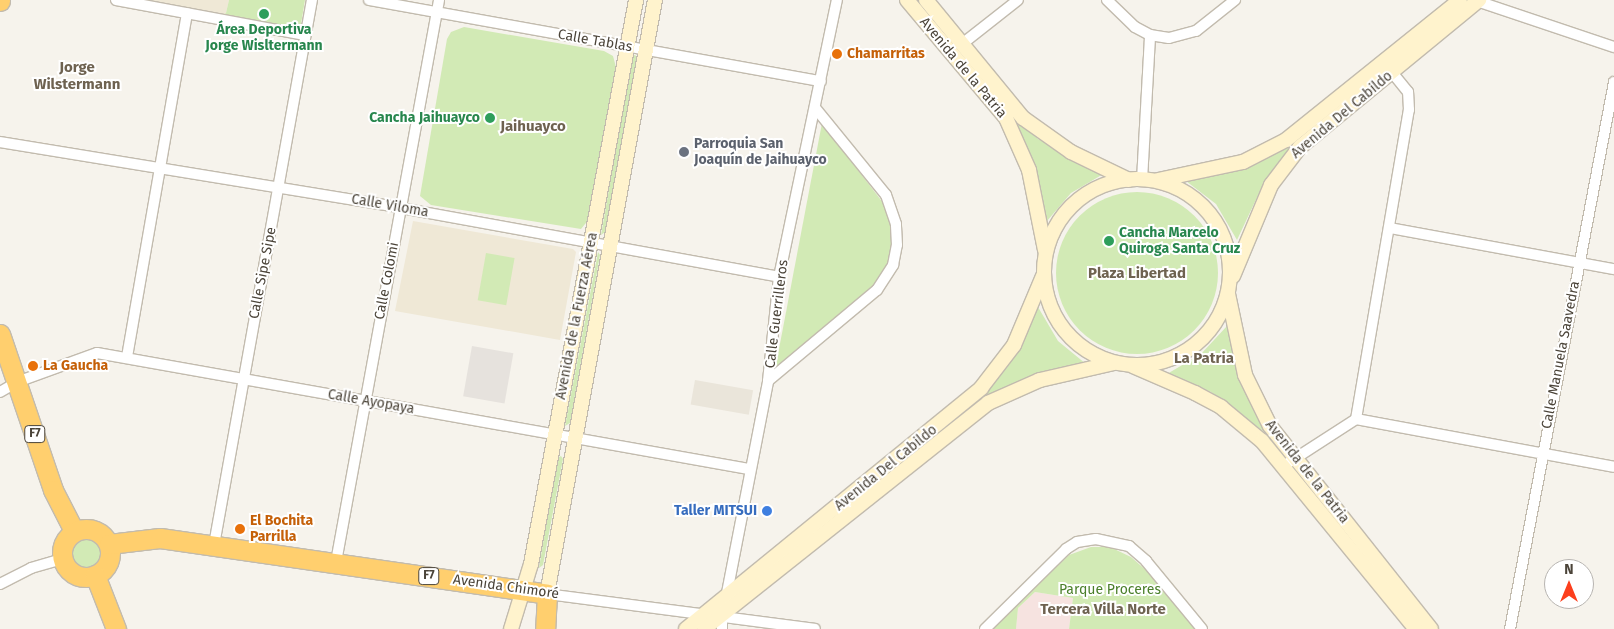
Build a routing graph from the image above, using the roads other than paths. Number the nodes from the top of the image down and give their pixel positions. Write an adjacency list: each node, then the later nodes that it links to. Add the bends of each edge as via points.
1 (116, 0): 15 (street)
2 (312, 0): 17 (street, Calle Sipe Sipe)
3 (369, 0): 16 (street, Calle Tablas)
4 (439, 0): 16 (street, Calle Colomi)
5 (636, 0): 20 (main road, Avenida de la Fuerza Aérea)
6 (655, 0): 22 (main road, Avenida de la Fuerza Aérea)
7 (837, 0): 24 (street, Calle Guerrilleros)
8 (907, 0): 35 (main road, Avenida de la Patria, via 991,99 1015,135 1035,190)
9 (926, 0): 19 (main road, Avenida de la Patria)
10 (1018, 0): 19 (street)
11 (1107, 0): 18 (street, via 1122,17)
12 (1235, 0): 18 (street, via 1196,31 1168,38)
13 (1460, 0): 29 (main road, Avenida Del Cabildo, via 1286,140 1242,162)
14 (1477, 0): 21 (street); 23 (main road, Avenida Del Cabildo)
15 (188, 13): 17 (street); 28 (street)
16 (437, 13): 20 (street, Calle Tablas); 31 (street, Calle Colomi)
17 (304, 35): 30 (street, Calle Sipe Sipe)
18 (1150, 35): 29 (street)
19 (962, 44): 29 (main road, Avenida de la Patria, via 1010,105 1038,130 1071,152)
20 (627, 46): 22 (street, Calle Tablas); 33 (main road, Avenida de la Fuerza Aérea)
21 (1614, 47)
22 (647, 49): 24 (street, Calle Tablas); 34 (main road, Avenida de la Fuerza Aérea)
23 (1392, 72): 32 (street, via 1408,92 1409,110); 40 (main road, Avenida Del Cabildo, via 1300,147 1284,165 1257,214)
24 (822, 81): 26 (street, Calle Guerrilleros)
25 (1614, 82): 36 (street, Calle Manuela Saavedra)
26 (816, 109): 39 (street, Calle Guerrilleros); 46 (street, via 886,195 896,224 897,245 893,265 877,290)
27 (0, 142): 28 (street, Calle Viloma)
28 (160, 168): 30 (street, Calle Viloma); 42 (street)
29 (1142, 180): 35 (main road, Avenida Del Cabildo, via 1100,187 1076,202 1057,225); 40 (main road, Avenida de la Patria, via 1191,196 1210,215 1226,244)
30 (279, 188): 31 (street, Calle Viloma); 45 (street, Calle Sipe Sipe)
31 (401, 208): 33 (street, Calle Viloma); 49 (street, Calle Colomi)
32 (1390, 228): 36 (street); 50 (street)
33 (591, 243): 34 (street, Calle Viloma); 51 (main road, Avenida de la Fuerza Aérea)
34 (610, 246): 39 (street, Calle Viloma); 52 (main road, Avenida de la Fuerza Aérea)
35 (1045, 253): 38 (main road)
36 (1579, 263): 37 (street); 53 (street, Calle Manuela Saavedra)
37 (1614, 269)
38 (1044, 273): 43 (main road, via 1049,303 1064,330 1087,351); 66 (main road, Avenida Del Cabildo, via 1014,345 981,388)
39 (779, 277): 46 (street, Calle Guerrilleros)
40 (1229, 289): 44 (main road, Avenida Del Cabildo, via 1215,324 1186,351 1169,360); 54 (main road, Avenida de la Patria, via 1239,354 1248,384)
41 (0, 334): 47 (highway, F7)
42 (127, 358): 45 (street, Calle Ayopaya); 47 (street, Calle Ayopaya, via 97,353)
43 (1115, 363): 44 (main road); 68 (main road, Avenida Del Cabildo, via 1040,380 988,403)
44 (1130, 365): 54 (main road, Avenida de la Patria, via 1220,407)
45 (244, 378): 49 (street, Calle Ayopaya); 59 (street, Calle Sipe Sipe)
46 (768, 381): 56 (street, Calle Guerrilleros)
47 (17, 382): 48 (street, Calle Ayopaya); 57 (highway, F7, via 53,490)
48 (0, 392)
49 (365, 401): 51 (street, Calle Ayopaya); 61 (street, Calle Colomi)
50 (1356, 419): 53 (street); 54 (street)
51 (555, 434): 52 (street, Calle Ayopaya); 64 (main road, Avenida de la Fuerza Aérea, via 531,564)
52 (574, 438): 56 (street, Calle Ayopaya); 65 (main road, Avenida de la Fuerza Aérea)
53 (1542, 454): 55 (street); 79 (street, Calle Manuela Saavedra)
54 (1289, 462): 77 (main road, Avenida de la Patria); 78 (main road, Avenida de la Patria)
55 (1614, 467)
56 (748, 469): 66 (street, Calle Guerrilleros)
57 (74, 531): 58 (highway, via 94,530); 60 (highway, via 63,543)
58 (109, 544): 59 (highway, Avenida Chimoré / F7, via 148,538); 62 (highway, via 108,562)
59 (214, 545): 61 (highway, Avenida Chimoré / F7)
60 (62, 559): 62 (highway, via 75,574); 63 (street, via 31,568)
61 (336, 562): 64 (highway, Avenida Chimoré / F7)
62 (95, 575): 69 (highway)
63 (0, 584)
64 (522, 590): 65 (highway, Avenida Chimoré / F7); 70 (main road, Avenida de la Fuerza Aérea)
65 (547, 594): 67 (street, Avenida Chimoré); 71 (highway, Avenida de la Fuerza Aérea)
66 (726, 596): 67 (main road, Avenida Del Cabildo); 68 (street, Calle Guerrilleros)
67 (705, 614): 68 (street, Avenida Chimoré); 72 (main road, Avenida Del Cabildo)
68 (722, 622): 73 (main road, Avenida Del Cabildo); 74 (street, Avenida Chimoré)
69 (116, 629)
70 (510, 629)
71 (545, 629)
72 (686, 629)
73 (704, 629)
74 (815, 629)
75 (985, 629): 76 (street, via 1066,549 1077,542 1096,538 1129,546 1146,561)
76 (1202, 629)
77 (1416, 629)
78 (1431, 629)
79 (1510, 629)

